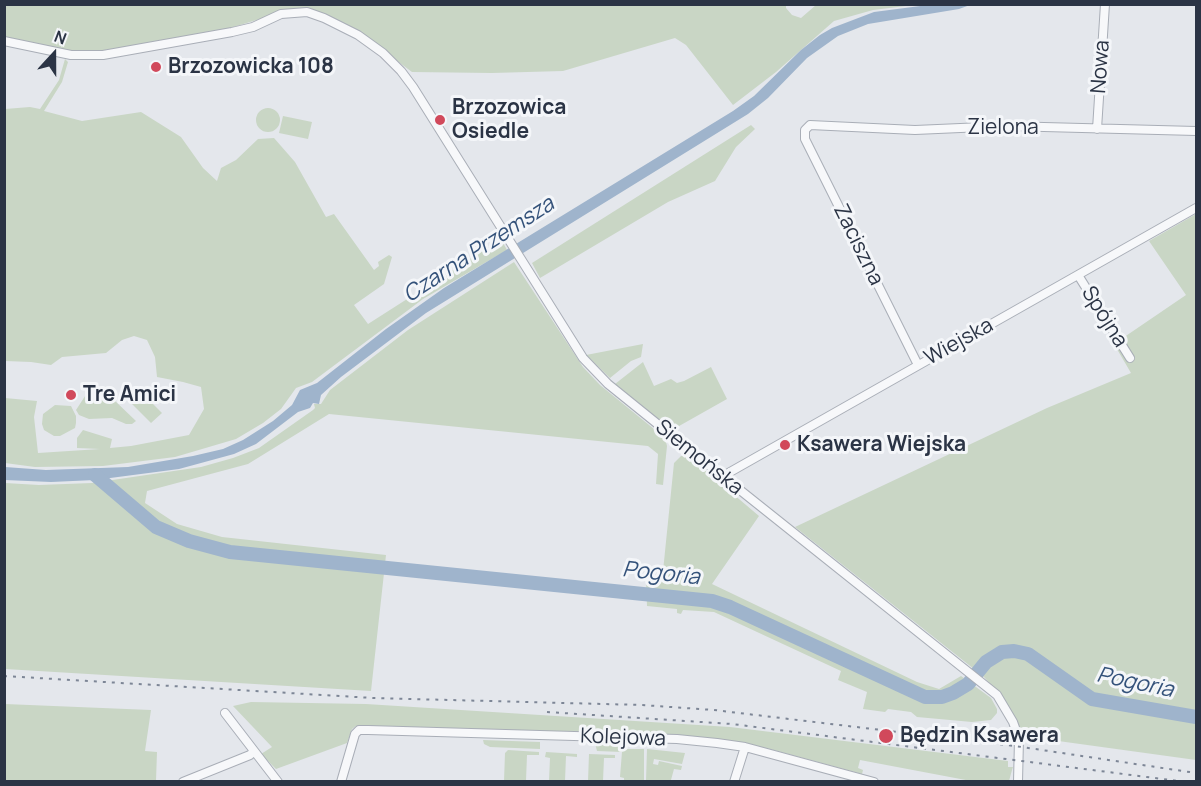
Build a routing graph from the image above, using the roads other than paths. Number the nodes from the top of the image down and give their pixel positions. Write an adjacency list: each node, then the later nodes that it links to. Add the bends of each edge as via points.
1 (1105, 4): 4 (street, Nowa)
2 (4, 40): 10 (street, Siemońska, via 71,55 103,55 232,32 281,14 308,12 363,39 383,53 413,87 583,358 608,384)
3 (810, 125): 4 (street, Zielona, via 915,130 1006,126); 9 (street, Zaciszna, via 805,130 806,139)
4 (1097, 129): 5 (street, Zielona)
5 (1197, 131)
6 (1197, 208): 7 (street, Wiejska)
7 (1078, 275): 8 (street, Spójna); 9 (street, Wiejska)
8 (1130, 358)
9 (918, 365): 10 (street, Wiejska)
10 (723, 476): 19 (street, Siemońska, via 998,695 1018,732)
11 (225, 714): 13 (street)
12 (745, 747): 14 (street, Kolejowa, via 677,739 359,730); 17 (street); 18 (street, Kolejowa)
13 (253, 752): 15 (street); 16 (street)
14 (342, 781)
15 (183, 782)
16 (278, 782)
17 (734, 782)
18 (874, 782)
19 (1018, 782)

